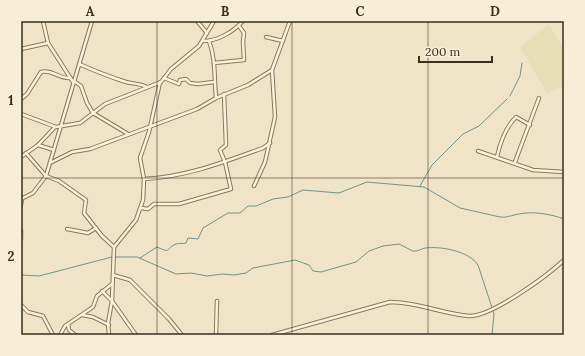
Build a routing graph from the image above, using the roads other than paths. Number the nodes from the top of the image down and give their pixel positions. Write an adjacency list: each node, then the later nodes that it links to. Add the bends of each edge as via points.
1 (43, 21): 13 (street)
2 (92, 21): 16 (street)
3 (197, 21): 8 (street)
4 (214, 21): 8 (street)
5 (243, 21): 7 (street)
6 (290, 21): 12 (street)
7 (239, 26): 11 (street, via 223,37); 15 (street, via 244,33 244,60)
8 (207, 33): 10 (street)
9 (266, 37): 12 (street)
10 (203, 41): 11 (street); 19 (street)
11 (209, 41): 15 (street)
12 (283, 41): 17 (street)
13 (48, 43): 14 (street); 18 (street)
14 (21, 49)
15 (214, 63): 22 (street)
16 (79, 64): 20 (street); 23 (street, via 103,75 127,83 136,82)
17 (272, 70): 24 (street, via 248,85); 35 (street, via 276,112)
18 (70, 78): 20 (street); 27 (street, via 59,77 47,71 41,72)
19 (164, 78): 21 (street); 22 (street, via 178,84 180,80 186,79 190,83 198,84)
20 (74, 82): 28 (street, via 81,86); 33 (street)
21 (161, 82): 23 (street); 31 (street)
22 (214, 82): 25 (street)
23 (147, 88): 28 (street, via 115,100)
24 (224, 94): 25 (street); 42 (street, via 226,145 220,150)
25 (216, 98): 31 (street, via 197,109)
26 (539, 98): 30 (street)
27 (21, 99)
28 (93, 113): 33 (street, via 80,123); 34 (street)
29 (21, 114): 32 (street)
30 (530, 125): 41 (street, via 516,118 500,143); 43 (street)
31 (150, 126): 34 (street); 47 (street, via 140,158)
32 (56, 127): 33 (street); 36 (street)
33 (60, 127): 37 (street)
34 (128, 134): 44 (street, via 90,149 72,152)
35 (270, 143): 42 (street); 48 (street)
36 (38, 145): 37 (street); 39 (street)
37 (54, 150): 44 (street)
38 (478, 152): 41 (street)
39 (26, 153): 40 (street); 46 (street)
40 (21, 157)
41 (497, 157): 43 (street)
42 (225, 162): 47 (street, via 170,178); 51 (street, via 231,189 179,204 157,204 148,209)
43 (514, 162): 45 (street, via 541,172)
44 (50, 163): 46 (street)
45 (564, 172)
46 (46, 176): 49 (street, via 33,193); 52 (street, via 59,181 86,200 84,213)
47 (144, 179): 51 (street)
48 (254, 186)
49 (21, 199): 50 (street)
50 (21, 205)
51 (141, 208): 56 (street, via 136,220)
52 (96, 228): 53 (street, via 83,233); 56 (street)
53 (67, 229)
54 (21, 231): 55 (street)
55 (21, 239)
56 (114, 247): 58 (street)
57 (564, 260): 74 (street, via 544,278 477,316 404,302 390,302)
58 (113, 275): 59 (street); 72 (street, via 130,280)
59 (112, 284): 60 (street); 62 (street)
60 (102, 291): 62 (street); 64 (street, via 94,301 94,306)
61 (217, 301): 73 (street)
62 (112, 302): 66 (street); 71 (street)
63 (21, 305): 67 (street, via 28,312 43,316)
64 (81, 314): 65 (street); 66 (street)
65 (68, 324): 68 (street); 69 (street, via 69,330)
66 (108, 325): 70 (street)
67 (53, 335)
68 (60, 335)
69 (75, 335)
70 (109, 335)
71 (136, 335)
72 (182, 335)
73 (216, 335)
74 (272, 335)

